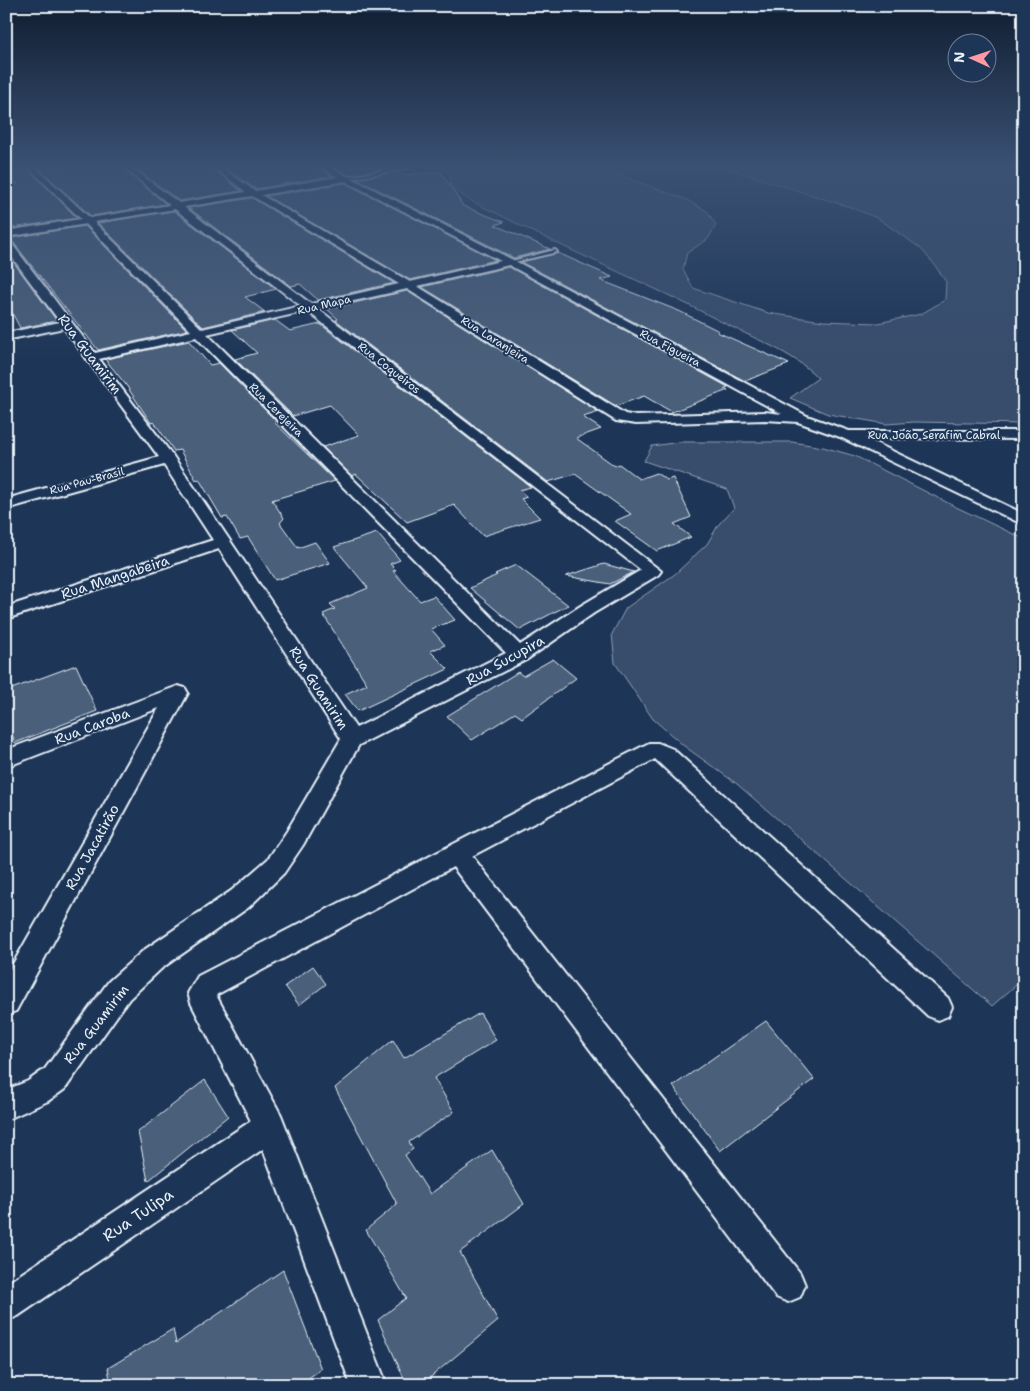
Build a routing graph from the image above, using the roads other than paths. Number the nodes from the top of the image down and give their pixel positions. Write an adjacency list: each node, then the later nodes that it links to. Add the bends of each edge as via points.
1 (55, 231): 6 (street)
2 (98, 231): 12 (street, Rua Cerejeira)
3 (210, 231): 10 (street, Rua Coqueiros)
4 (316, 231): 9 (street, Rua Laranjeira)
5 (449, 231): 8 (street, Rua Figueira)
6 (8, 245): 11 (street, Rua Guamirim)
7 (555, 251): 8 (lane, Rua Mapa)
8 (510, 262): 9 (street, Rua Mapa); 15 (street, Rua Figueira)
9 (408, 286): 10 (street, Rua Mapa); 15 (street, Rua Laranjeira, via 621,418 765,416)
10 (310, 308): 12 (street, Rua Mapa); 22 (street, Rua Coqueiros)
11 (67, 324): 13 (street); 14 (street, Rua Guamirim)
12 (200, 333): 14 (street, Rua Mapa); 24 (street, Rua Cerejeira)
13 (6, 337)
14 (92, 357): 18 (street, Rua Guamirim)
15 (802, 419): 16 (street, Rua Figueira)
16 (845, 434): 17 (street, Rua João Serafim Cabral); 20 (street, Rua Figueira)
17 (1024, 435)
18 (168, 459): 19 (street, Rua Pau-Brasil); 21 (street, Rua Guamirim)
19 (8, 499)
20 (1024, 520)
21 (224, 542): 23 (street, Rua Mangabeira); 26 (street, Rua Guamirim)
22 (652, 571): 24 (street, Rua Sucupira)
23 (6, 612)
24 (519, 655): 26 (street, Rua Sucupira)
25 (178, 693): 27 (street, Rua Caroba); 29 (street, Rua Jacatirão)
26 (352, 739): 31 (street, Rua Guamirim, via 276,866 240,899 153,959 119,990 55,1079 38,1091)
27 (6, 759)
28 (456, 853): 30 (street, via 649,750 658,751); 32 (street, via 207,985 202,993 205,1002); 33 (street)
29 (6, 1002)
30 (938, 1007)
31 (6, 1105)
32 (270, 1126): 34 (street, Rua Tulipa); 35 (street)
33 (788, 1285)
34 (6, 1304)
35 (370, 1385)

